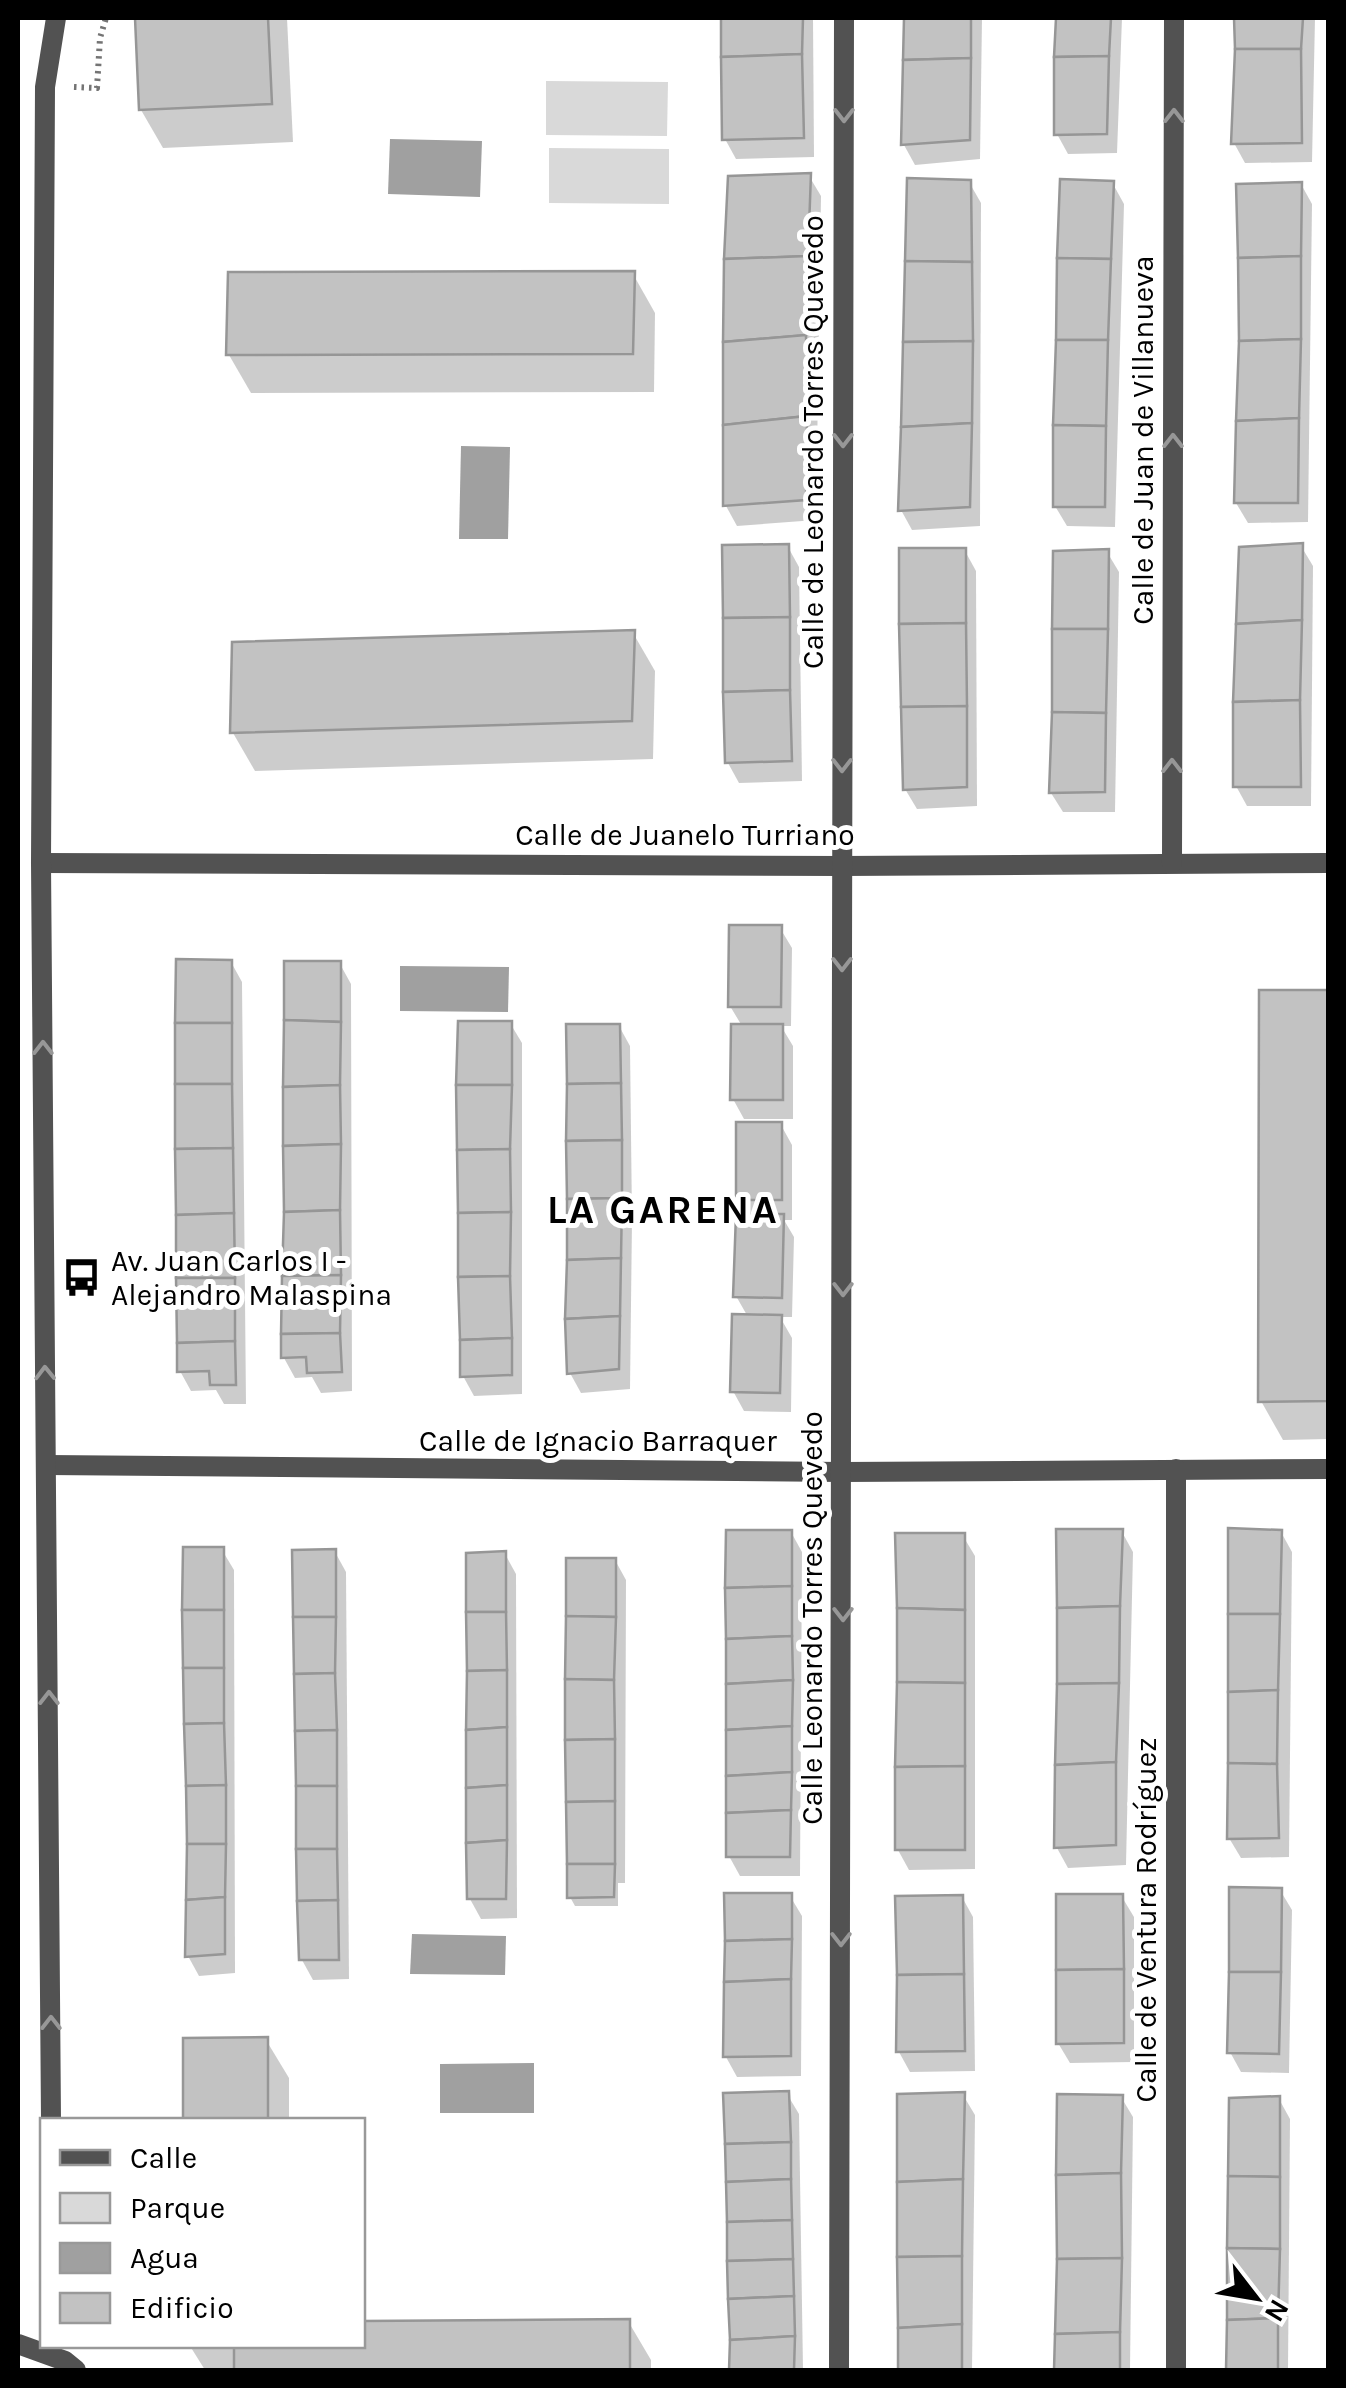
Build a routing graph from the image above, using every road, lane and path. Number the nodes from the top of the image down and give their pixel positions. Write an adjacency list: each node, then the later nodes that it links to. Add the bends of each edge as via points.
1 (56, 18): 6 (street, via 45,87)
2 (106, 18): 5 (path)
3 (844, 18): 9 (street, Calle de Leonardo Torres Quevedo, one-way to 9)
4 (1174, 18): 7 (street, Calle de Juan de Villanueva, one-way to 4)
5 (96, 88)
6 (42, 863): 9 (street, Calle de Juanelo Turriano); 10 (street, one-way to 6)
7 (1172, 863): 8 (street, Calle de Juanelo Turriano); 9 (street, Calle de Juanelo Turriano)
8 (1328, 864)
9 (842, 866): 13 (street, Calle Leonardo Torres Quevedo, one-way to 13)
10 (48, 1465): 13 (street, Calle de Ignacio Barraquer); 14 (street, one-way to 10)
11 (1328, 1468): 12 (street, Calle de Ignacio Barraquer)
12 (1176, 1469): 13 (street, Calle de Ignacio Barraquer); 18 (street, Calle de Ventura Rodríguez)
13 (844, 1472): 17 (street, Calle Leonardo Torres Quevedo, one-way to 17)
14 (51, 2118)
15 (18, 2344): 16 (street)
16 (68, 2359)
17 (839, 2370)
18 (1176, 2370)

